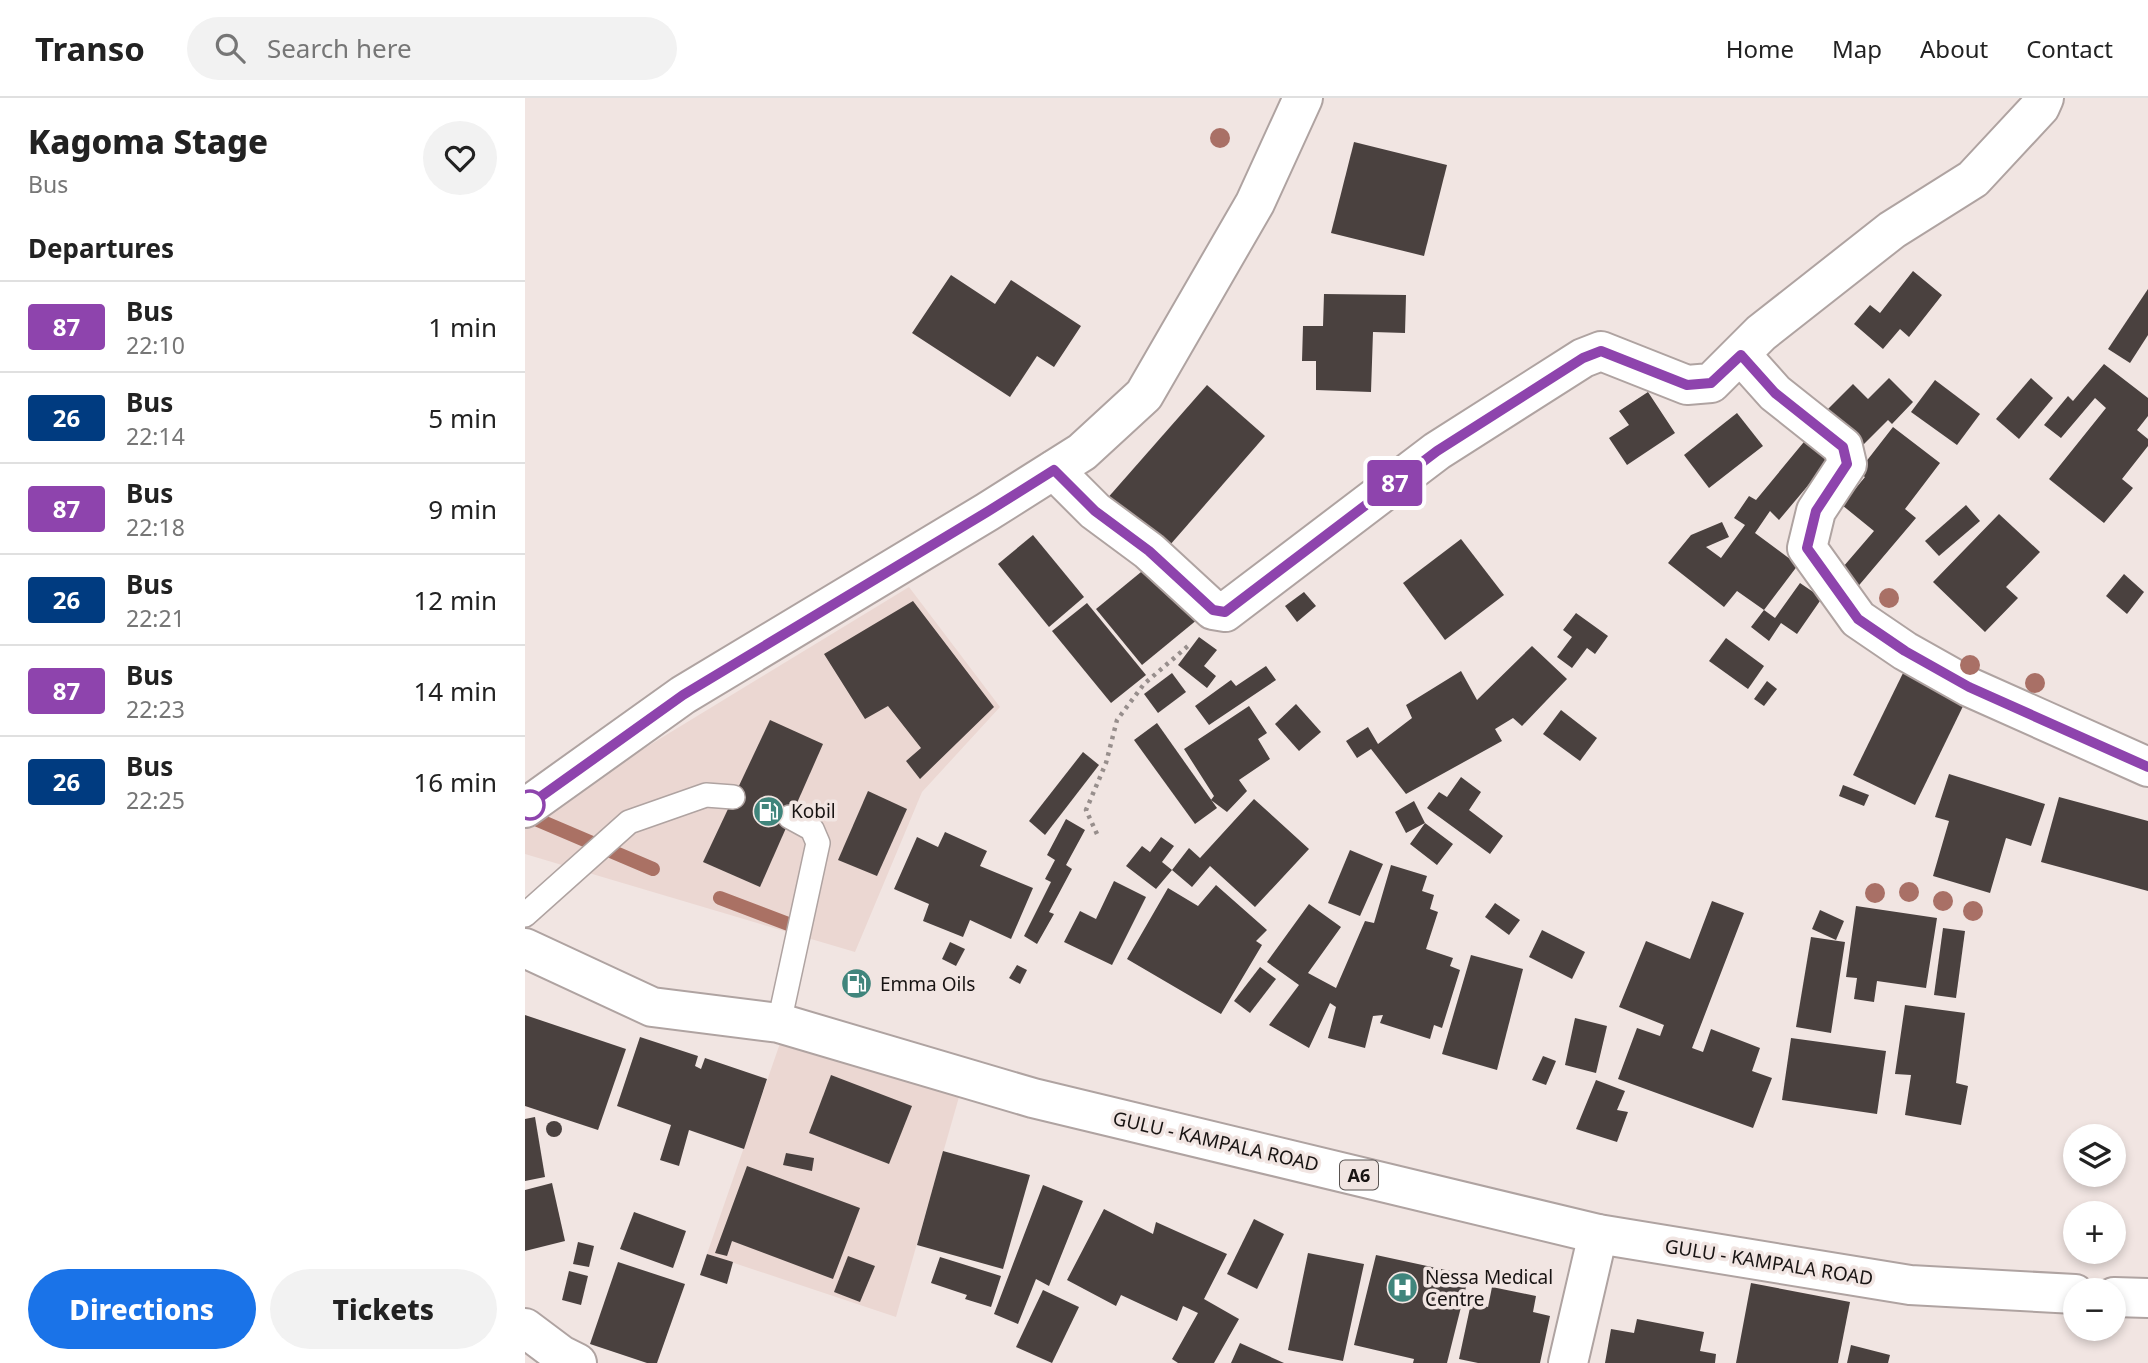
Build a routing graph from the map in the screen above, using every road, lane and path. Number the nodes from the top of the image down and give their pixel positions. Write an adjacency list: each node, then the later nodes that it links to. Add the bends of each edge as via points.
1 (1303, 98): 4 (street, via 1255,203 1144,395 1082,452)
2 (2043, 98): 3 (street, via 2040,107 1973,179 1892,230 1761,332)
3 (1741, 355): 5 (street, via 1711,383 1687,385 1601,351 1583,358 1437,451); 6 (street, via 1775,393 1843,447 1847,464 1816,511 1807,548 1858,619 1969,687)
4 (1054, 470): 5 (street, via 1095,511 1149,551 1213,610); 8 (street, via 683,695)
5 (1225, 612): 10 (path, via 1145,684 1117,720 1086,810)
6 (2148, 767)
7 (733, 797): 11 (lane, via 706,795 629,822)
8 (525, 808)
9 (790, 817): 13 (lane, via 812,829 818,843)
10 (1097, 834)
11 (525, 915)
12 (525, 948): 13 (street, GULU - KAMPALA ROAD / A6, via 652,1007)
13 (779, 1023): 14 (street, GULU - KAMPALA ROAD / A6, via 1033,1098)
14 (1598, 1234): 15 (street, GULU - KAMPALA ROAD / A6, via 1910,1285); 20 (street)
15 (2063, 1293)
16 (2126, 1297): 17 (street)
17 (2148, 1298)
18 (525, 1328): 19 (street)
19 (577, 1363)
20 (1568, 1363)

